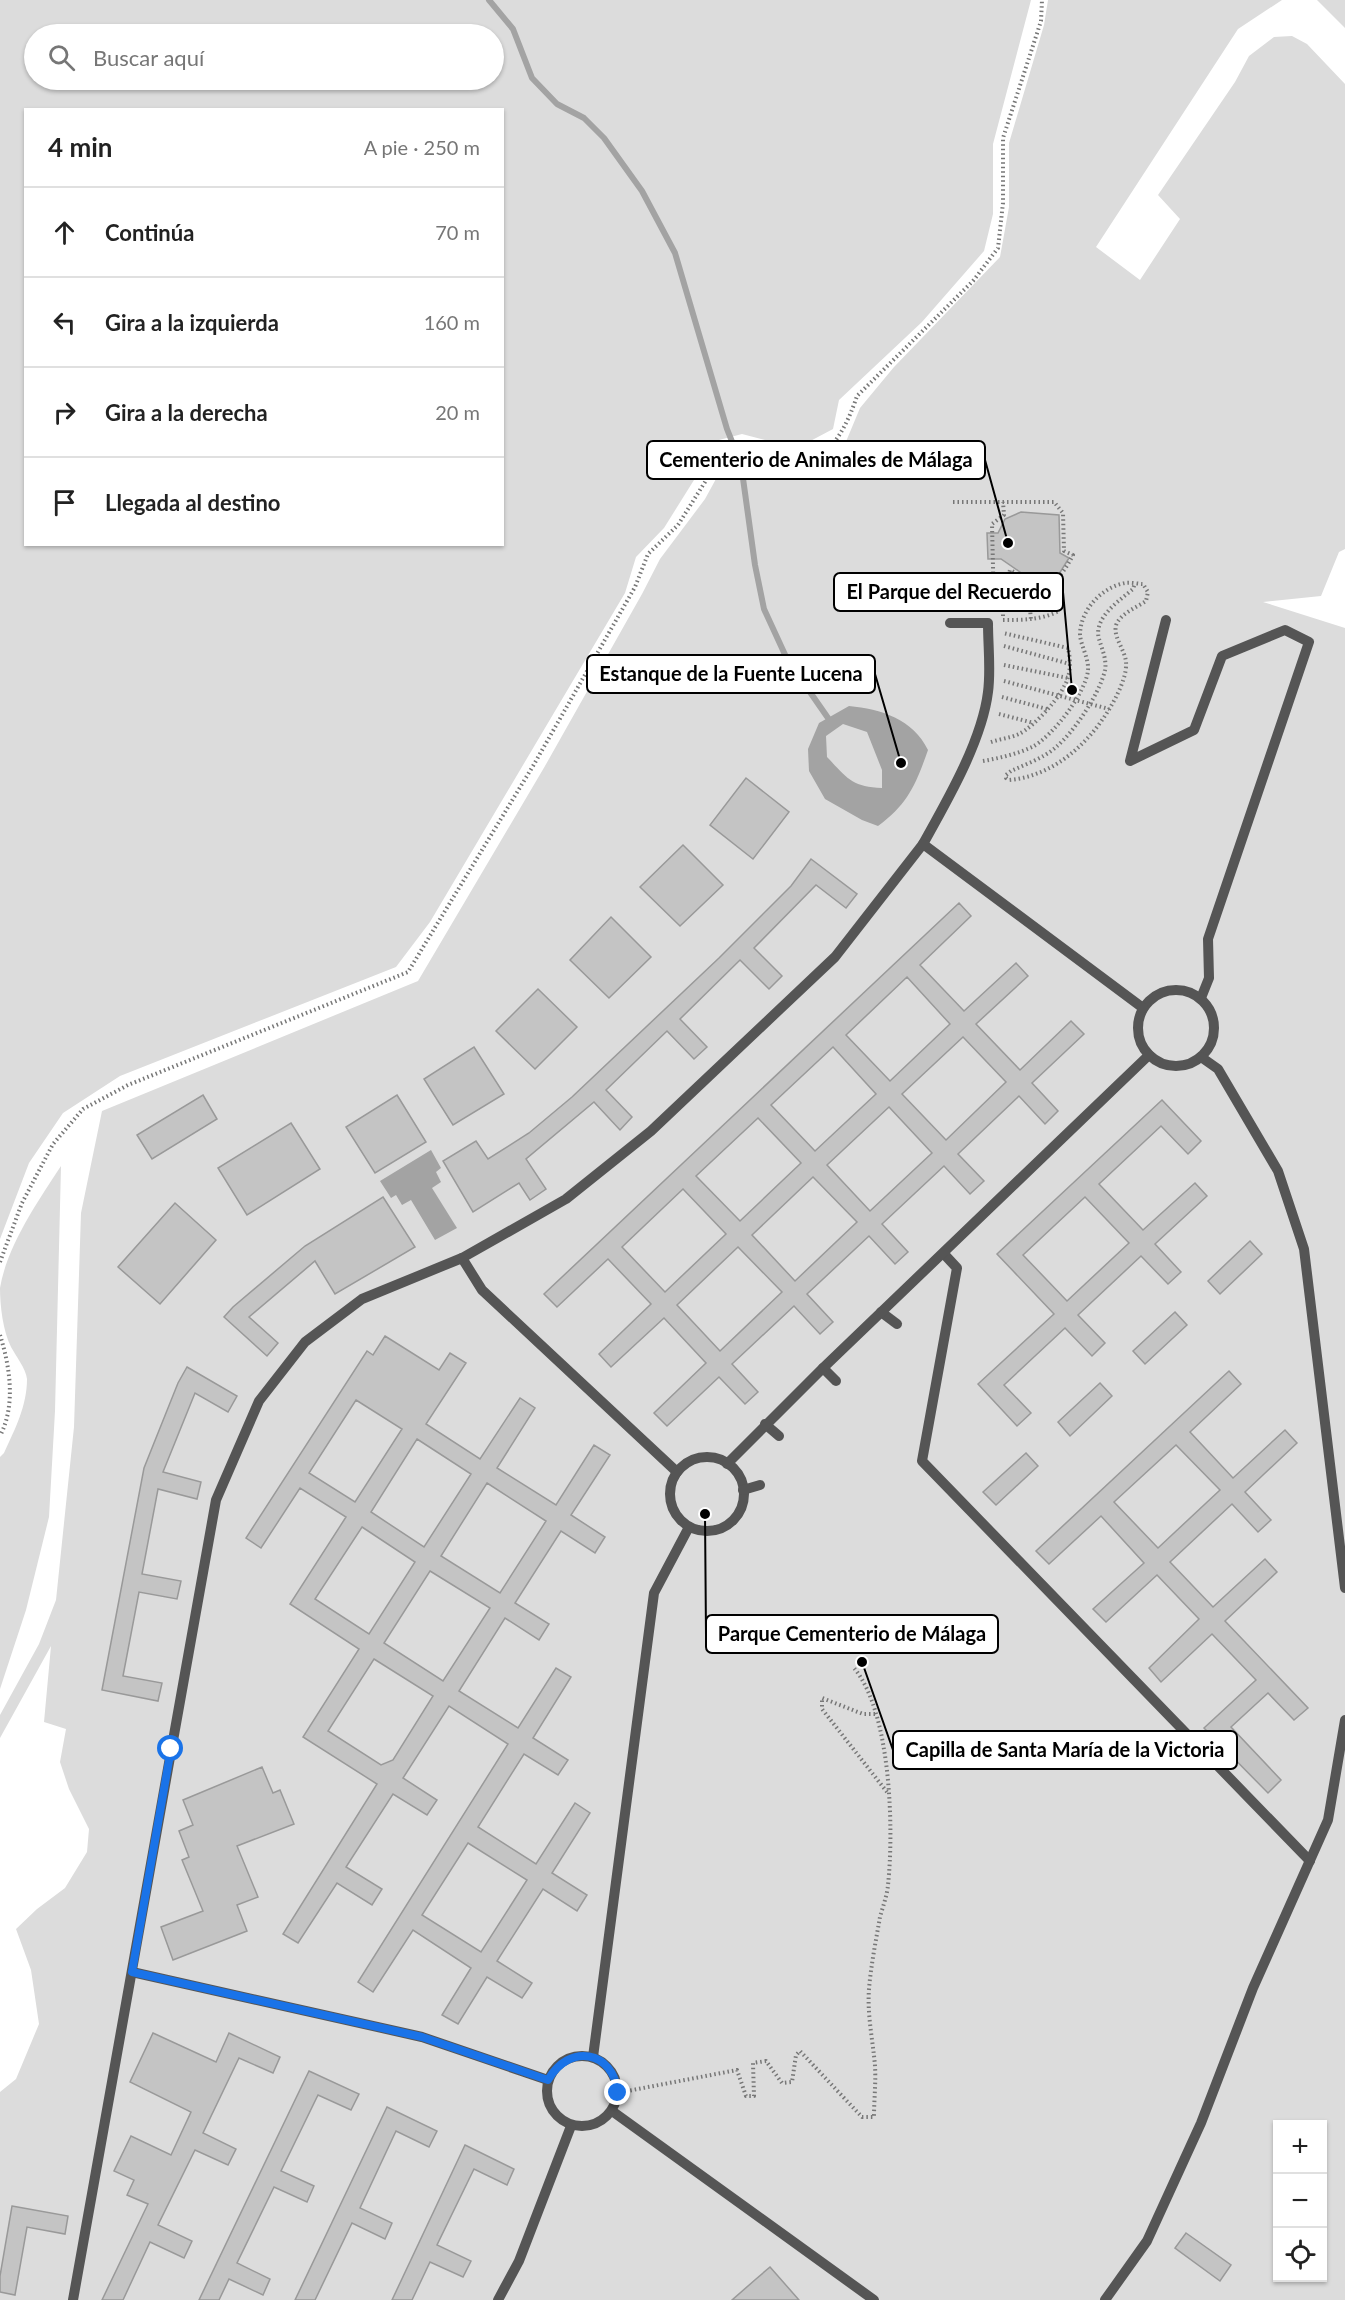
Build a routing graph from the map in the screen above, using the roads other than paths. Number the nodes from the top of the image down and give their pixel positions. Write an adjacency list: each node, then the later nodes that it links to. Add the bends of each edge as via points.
1 (1166, 620): 4 (lane, via 1130,761 1194,730 1222,656 1286,630 1310,642 1208,939 1209,978)
2 (950, 623): 3 (lane, via 988,623 988,692 978,735)
3 (923, 844): 5 (lane); 9 (lane, via 835,957 651,1131 566,1199)
4 (1201, 998): 5 (lane, via 1186,991 1170,990 1154,996); 7 (lane, via 1211,1012 1215,1028 1211,1044)
5 (1143, 1008): 6 (lane, via 1138,1024 1140,1041)
6 (1149, 1055): 7 (lane, via 1165,1065 1184,1065); 8 (lane)
7 (1201, 1057): 21 (lane, via 1218,1069 1278,1171 1304,1249)
8 (944, 1254): 10 (lane); 23 (lane, via 957,1268 922,1461)
9 (462, 1258): 17 (lane, via 482,1290); 24 (lane, via 362,1299 305,1342 259,1401 216,1500)
10 (881, 1312): 11 (lane); 12 (lane)
11 (897, 1324)
12 (823, 1368): 13 (lane); 14 (lane)
13 (836, 1382)
14 (765, 1424): 15 (lane); 16 (lane)
15 (779, 1436)
16 (727, 1464): 17 (lane, via 714,1458 700,1458 687,1462); 19 (lane, via 741,1479)
17 (677, 1472): 20 (lane, via 670,1486 670,1502 677,1517)
18 (760, 1485): 19 (lane)
19 (743, 1490): 20 (lane, via 742,1506 734,1519 720,1529)
20 (689, 1527): 25 (lane, via 654,1593)
21 (1345, 1588)
22 (1345, 1720): 23 (lane, via 1328,1820)
23 (1310, 1861): 32 (lane, via 1253,1988 1201,2123 1147,2241)
24 (132, 1972): 26 (lane, via 422,2037); 29 (lane)
25 (593, 2057): 26 (lane, via 566,2059); 27 (lane, via 607,2066 616,2079 618,2093)
26 (548, 2080): 28 (lane, via 547,2098 555,2115)
27 (612, 2111): 28 (lane, via 601,2122 587,2127); 31 (lane)
28 (572, 2126): 30 (lane, via 519,2261)
29 (73, 2300)
30 (498, 2300)
31 (874, 2300)
32 (1105, 2300)

